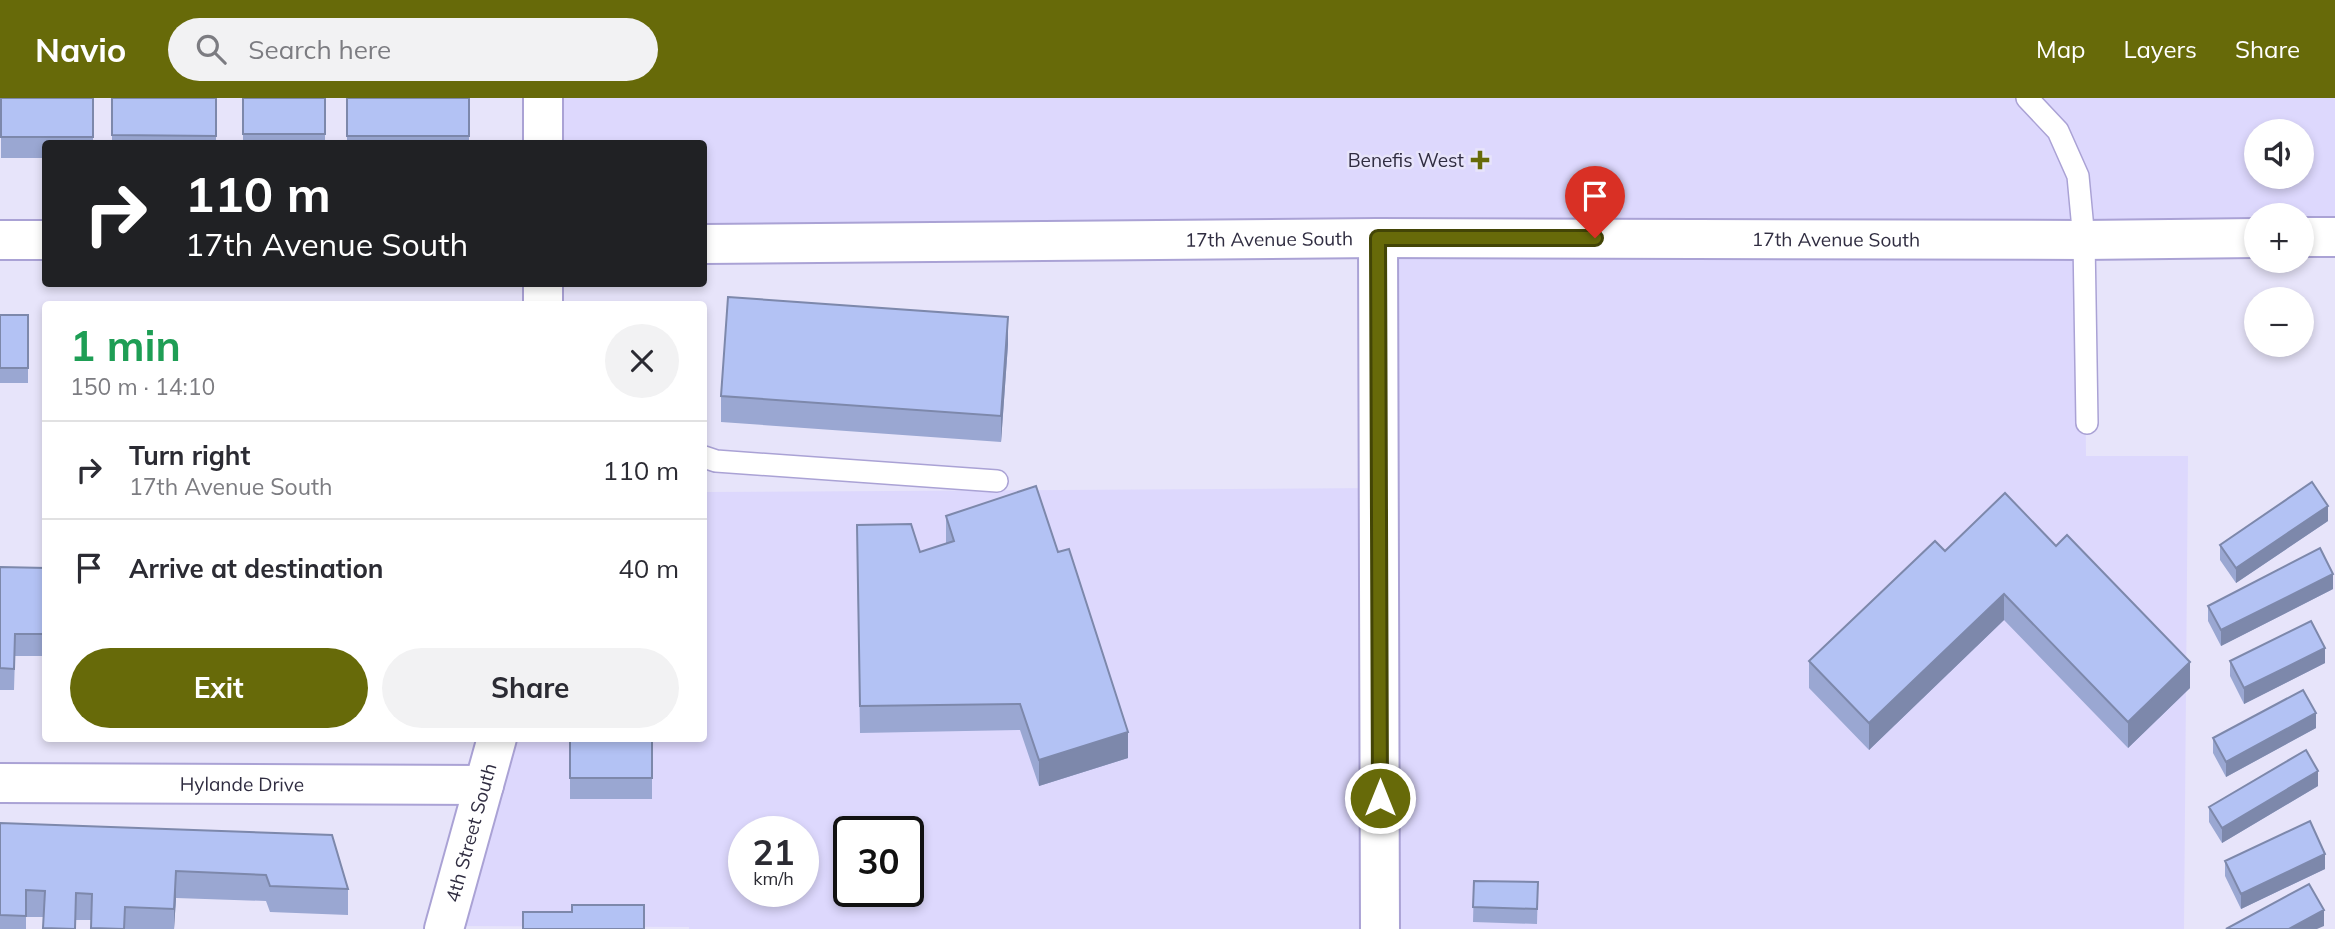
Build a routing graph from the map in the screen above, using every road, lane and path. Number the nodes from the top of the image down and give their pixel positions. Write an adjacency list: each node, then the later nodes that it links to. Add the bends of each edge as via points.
1 (543, 98): 3 (street)
2 (2026, 98): 10 (lane, via 2058,131 2078,176)
3 (543, 140)
4 (2314, 237): 5 (street)
5 (2335, 237)
6 (1378, 238): 10 (street, 17th Avenue South); 11 (street, 17th Avenue South); 19 (street)
7 (2244, 238): 10 (street, 17th Avenue South)
8 (0, 240): 9 (street)
9 (42, 240)
10 (2084, 240): 12 (lane)
11 (707, 244)
12 (2087, 423)
13 (707, 458): 14 (lane)
14 (997, 481)
15 (496, 742): 17 (street, 4th Street South)
16 (0, 783): 17 (street, Hylande Drive)
17 (484, 785): 18 (street, 4th Street South)
18 (444, 929)
19 (1380, 929)

